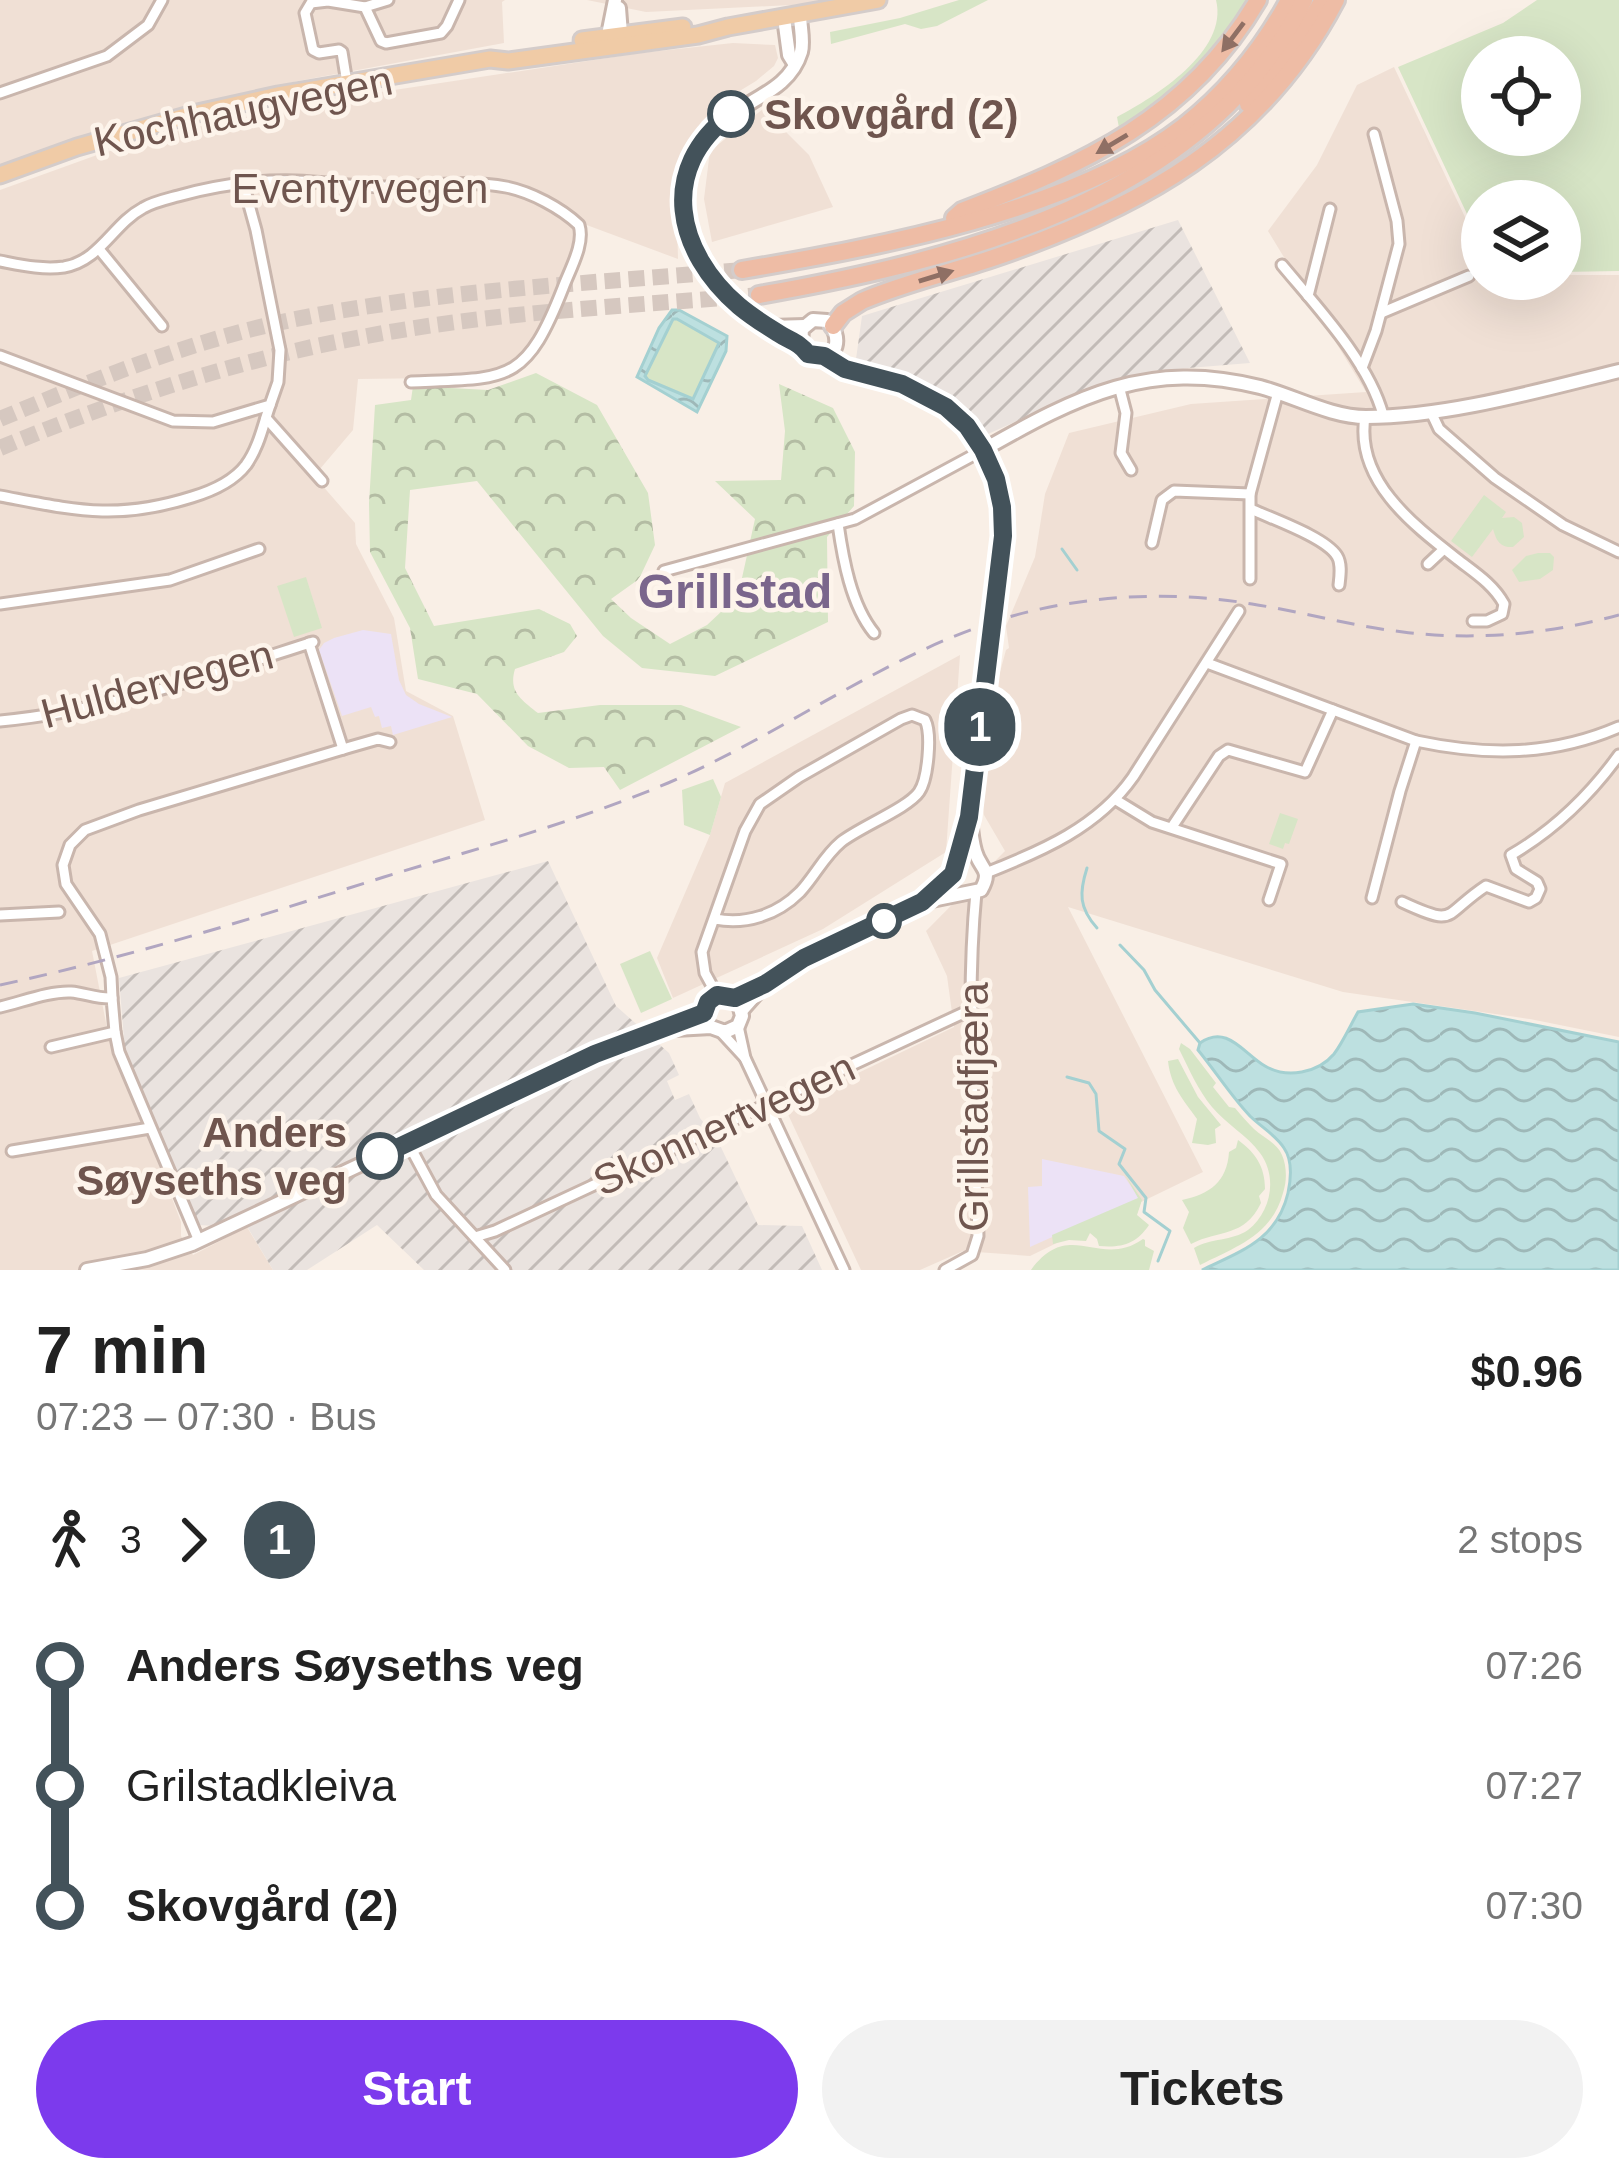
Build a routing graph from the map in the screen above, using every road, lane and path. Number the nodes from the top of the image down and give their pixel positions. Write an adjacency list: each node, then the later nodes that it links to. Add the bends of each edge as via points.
1 (162, 0): 17 (street, via 148,25 107,56)
2 (388, 0): 11 (street)
3 (459, 0): 11 (street, via 441,33 386,43)
4 (878, 0): 12 (main road, Kochhaugvegen)
5 (1258, 0): 23 (highway, one-way to 23, via 1204,73 1165,109 1100,152 962,211)
6 (1289, 0): 23 (highway, via 1231,82 1155,146 1076,186)
7 (1304, 0): 20 (highway, via 1221,112)
8 (1323, 0): 20 (highway, via 1284,63 1229,123 1185,157)
9 (1336, 0): 35 (highway, one-way to 9, via 843,314 862,301 1047,238 1174,176 1270,97)
10 (616, 4): 14 (street, via 641,24); 15 (street)
11 (365, 7): 16 (street, via 322,1 306,9 314,50 342,52)
12 (792, 17): 13 (main road, Kochhaugvegen); 34 (street, via 800,55 788,76 711,131 684,191 686,229 699,260 738,305)
13 (728, 27): 14 (main road, Kochhaugvegen); 15 (main road, Kochhaugvegen)
14 (666, 29): 15 (main road, Kochhaugvegen)
15 (615, 38): 16 (main road, Kochhaugvegen)
16 (347, 83): 19 (main road, Kochhaugvegen, via 145,126)
17 (0, 94)
18 (1374, 134): 31 (street, via 1399,237)
19 (0, 175)
20 (1132, 177): 29 (highway, via 956,250)
21 (243, 182): 24 (street, Eventyrvegen, via 143,208); 42 (street, Eventyrvegen, via 482,184 523,193 579,224 583,232 546,331 524,361 504,374); 45 (street, via 280,350)
22 (1330, 208): 30 (street)
23 (944, 227): 27 (highway)
24 (99, 249): 25 (street, Eventyrvegen, via 67,267); 32 (street)
25 (0, 261)
26 (1282, 265): 30 (street)
27 (742, 270)
28 (1461, 279): 31 (street)
29 (759, 295)
30 (1308, 296): 39 (street)
31 (1381, 314): 39 (street)
32 (162, 326)
33 (805, 326): 34 (street); 35 (street, via 820,319); 36 (street)
34 (771, 327): 36 (street)
35 (835, 333): 38 (street); 40 (street)
36 (801, 344): 38 (street)
37 (0, 356): 45 (street, via 173,421 213,422)
38 (824, 356): 40 (street)
39 (1362, 368): 47 (street)
40 (855, 369): 50 (street, via 928,396)
41 (1619, 370): 46 (street)
42 (411, 382)
43 (1119, 386): 44 (street, via 1201,376); 50 (street); 51 (street, via 1126,412 1121,454)
44 (1278, 392): 48 (street); 53 (street)
45 (270, 405): 49 (street)
46 (1430, 412): 47 (street); 60 (street, via 1496,478)
47 (1383, 416): 48 (street)
48 (1365, 417): 59 (street, via 1373,476)
49 (266, 418): 52 (street); 54 (street, via 239,473 158,508 77,511)
50 (983, 450): 56 (street); 78 (street, via 1000,492 1003,536)
51 (1131, 470)
52 (322, 481)
53 (1250, 494): 55 (street); 57 (street, via 1174,491 1162,500)
54 (0, 496)
55 (1251, 509): 63 (street); 64 (street, via 1336,554)
56 (838, 524): 62 (street); 68 (street)
57 (1152, 543)
58 (260, 549): 65 (street, via 170,580)
59 (1444, 549): 61 (street); 67 (street, via 1504,604 1502,614)
60 (1619, 553)
61 (1428, 563)
62 (664, 571)
63 (1250, 579)
64 (1339, 585)
65 (0, 604)
66 (1239, 611): 69 (street)
67 (1473, 621)
68 (874, 633)
69 (1207, 663): 70 (street); 77 (street)
70 (1333, 710): 73 (street); 79 (street, via 1305,772 1228,750)
71 (0, 722): 75 (street, Huldervegen, via 113,704 311,642)
72 (1619, 727): 73 (street, via 1560,748 1484,752)
73 (1416, 741): 83 (street)
74 (390, 742): 75 (street)
75 (343, 749): 91 (street, via 139,810 85,830 70,845 66,884 100,934)
76 (1619, 755): 86 (street, via 1564,817 1511,855 1516,869 1537,882 1536,898 1486,886 1445,916)
77 (1116, 800): 79 (street); 80 (street, via 1081,828)
78 (969, 817): 80 (street); 81 (street)
79 (1172, 827): 84 (street, via 1281,865)
80 (982, 868): 81 (street, via 965,861); 82 (street, via 984,886)
81 (955, 870): 82 (street, via 957,888); 85 (street)
82 (970, 893): 85 (street); 94 (street, Grillstadfjæra)
83 (1372, 898)
84 (1269, 900)
85 (922, 902): 92 (street, via 804,958)
86 (1402, 902)
87 (59, 912): 88 (street)
88 (0, 915)
89 (715, 919): 89 (street, via 745,831 765,799 902,719 925,720 930,735 915,797 842,842 783,904 743,922); 90 (street, via 702,958)
90 (717, 995): 92 (street); 95 (street)
91 (112, 998): 93 (street, via 62,992); 99 (street)
92 (738, 1004): 96 (street)
93 (0, 1007)
94 (972, 1009): 102 (street, Skonnertvegen); 111 (street, Grillstadfjæra, via 978,1236 972,1256)
95 (704, 1013): 97 (street); 98 (street)
96 (738, 1026): 98 (street); 101 (street)
97 (668, 1029): 98 (street); 104 (street)
98 (716, 1030): 101 (street)
99 (115, 1032): 100 (street); 103 (street)
100 (51, 1047)
101 (745, 1058): 102 (street)
102 (766, 1104): 106 (street, Skonnertvegen); 110 (street)
103 (150, 1128): 105 (street); 107 (street)
104 (408, 1143): 106 (street, via 436,1196); 107 (street)
105 (12, 1151)
106 (475, 1238): 109 (street)
107 (199, 1241): 108 (street)
108 (87, 1270)
109 (505, 1270)
110 (844, 1270)
111 (945, 1270)

